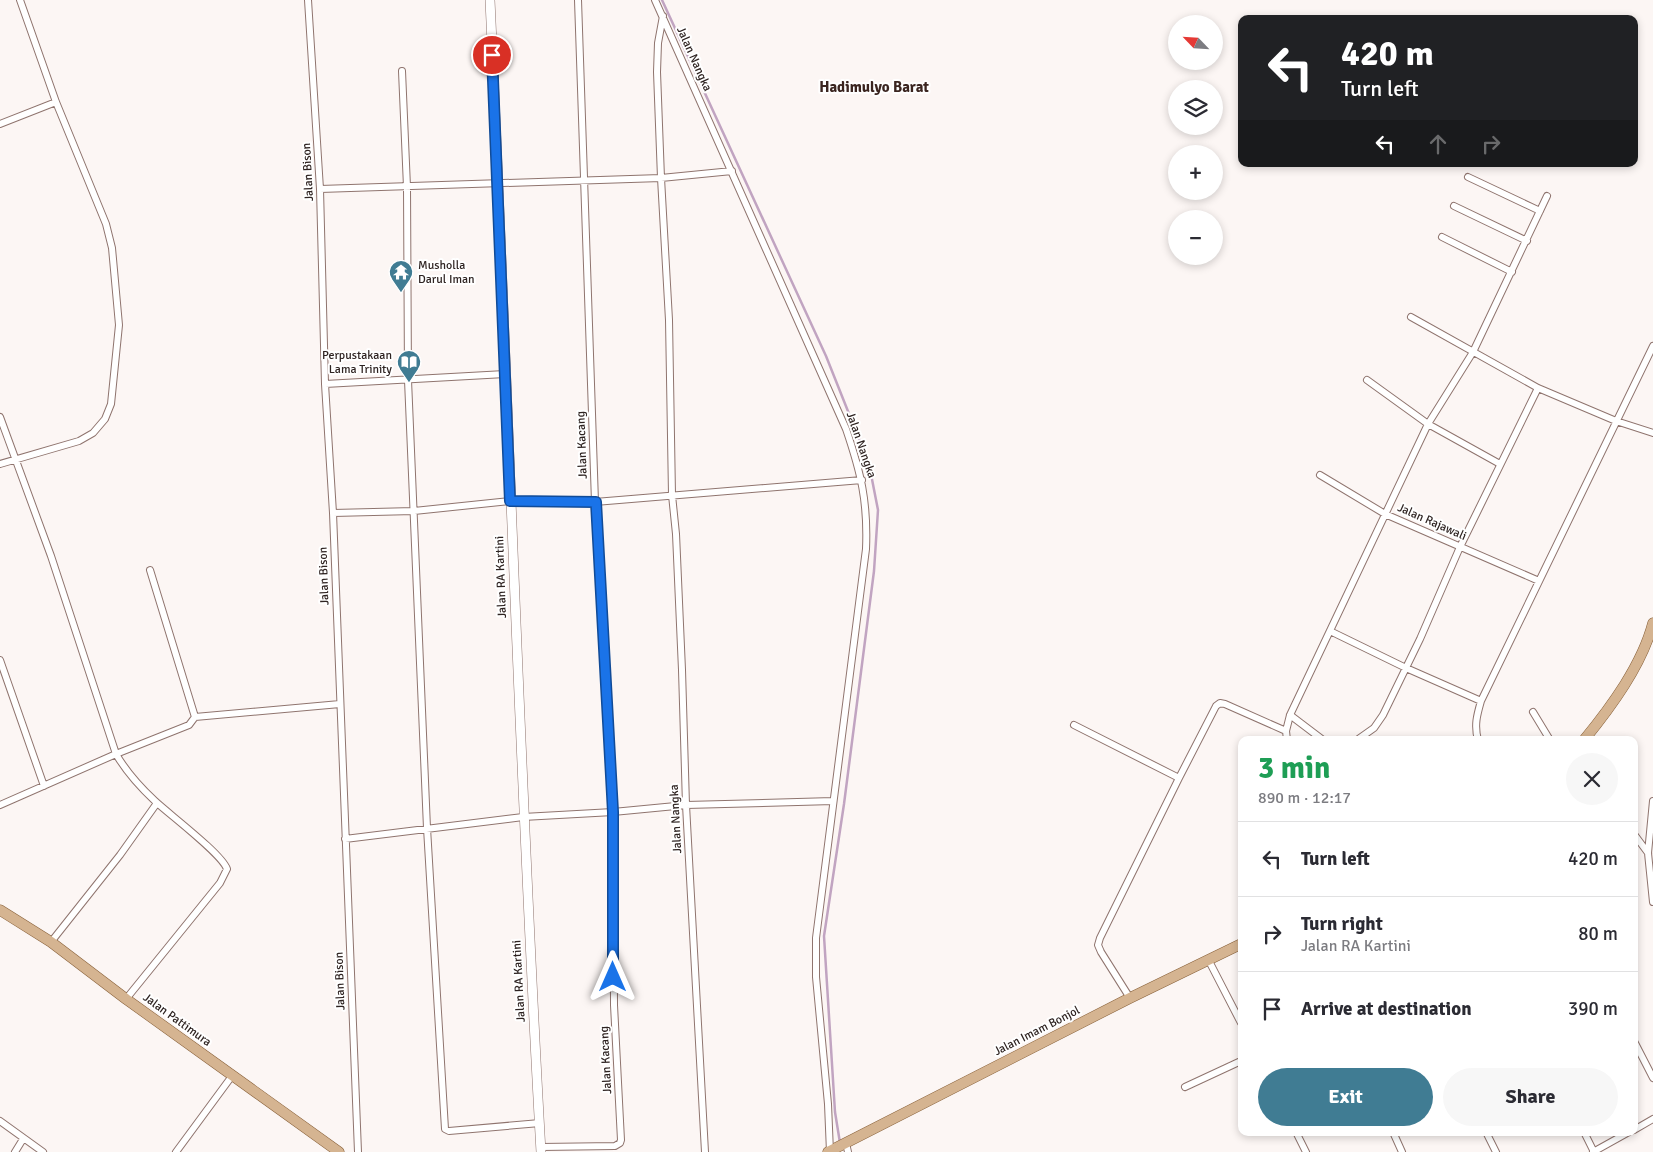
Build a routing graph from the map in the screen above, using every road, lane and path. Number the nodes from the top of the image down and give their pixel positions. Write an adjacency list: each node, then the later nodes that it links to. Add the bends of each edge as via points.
1 (20, 0): 8 (street)
2 (306, 0): 16 (street, Jalan Bison)
3 (490, 0): 14 (main road, Jalan RA Kartini)
4 (578, 0): 13 (street, Jalan Kacang)
5 (655, 0): 6 (street)
6 (663, 16): 10 (street, Jalan Nangka); 12 (street, Jalan Nangka, via 658,43)
7 (402, 71): 15 (street)
8 (56, 102): 9 (street); 35 (street, via 106,224 112,248 119,325 111,404 105,419 93,433 79,441)
9 (0, 124)
10 (732, 171): 12 (street); 39 (street, Jalan Nangka, via 846,429)
11 (1468, 177): 19 (street)
12 (661, 178): 13 (street); 40 (street, Jalan Nangka, via 669,320)
13 (584, 181): 14 (street); 42 (street, Jalan Kacang)
14 (498, 184): 15 (street); 26 (main road, Jalan RA Kartini)
15 (407, 187): 16 (street); 27 (street)
16 (320, 189): 29 (street, Jalan Bison)
17 (1548, 196): 19 (street)
18 (1454, 206): 21 (street)
19 (1540, 211): 21 (street)
20 (1442, 238): 22 (street)
21 (1526, 241): 22 (street)
22 (1512, 272): 25 (street)
23 (1411, 317): 25 (street)
24 (1653, 346): 32 (street)
25 (1473, 352): 30 (street); 33 (street)
26 (505, 374): 27 (street); 41 (main road, Jalan RA Kartini)
27 (408, 380): 29 (street); 43 (street)
28 (1367, 380): 33 (street)
29 (325, 384): 44 (street, Jalan Bison)
30 (1538, 388): 32 (street); 37 (street)
31 (0, 417): 35 (street)
32 (1616, 421): 34 (street); 48 (street)
33 (1428, 424): 37 (street); 45 (street)
34 (1653, 433)
35 (16, 459): 36 (street); 66 (street)
36 (0, 464)
37 (1500, 464): 46 (street)
38 (1320, 475): 45 (street, Jalan Rajawali)
39 (862, 480): 40 (street); 69 (street, Jalan Nangka, via 866,549)
40 (672, 495): 42 (street); 73 (street, Jalan Nangka)
41 (510, 501): 42 (street); 43 (street); 75 (main road, Jalan RA Kartini)
42 (596, 502): 74 (street, Jalan Kacang)
43 (414, 511): 44 (street); 76 (street)
44 (333, 513): 54 (street, Jalan Bison)
45 (1386, 514): 46 (street, Jalan Rajawali); 50 (street)
46 (1460, 547): 48 (street, Jalan Rajawali); 52 (street)
47 (150, 570): 57 (street)
48 (1539, 581): 53 (street)
49 (1653, 623): 65 (main road, via 1616,698)
50 (1330, 631): 52 (street); 56 (street)
51 (0, 660): 68 (street)
52 (1406, 668): 53 (street); 62 (street, via 1378,723)
53 (1481, 702): 63 (street, via 1475,725)
54 (340, 704): 57 (street); 77 (street, Jalan Bison)
55 (1533, 712): 64 (street)
56 (1290, 715): 59 (street); 61 (street)
57 (195, 717): 66 (street, via 189,725)
58 (1074, 725): 67 (street)
59 (1286, 731): 60 (street); 67 (street, via 1220,703)
60 (1287, 736)
61 (1318, 736)
62 (1362, 736)
63 (1477, 736)
64 (1548, 736)
65 (1587, 736)
66 (116, 754): 68 (street); 71 (street, via 134,780)
67 (1179, 778): 85 (street, via 1099,941 1101,952)
68 (44, 786): 72 (street)
69 (834, 801): 73 (street); 111 (street, Jalan Nangka, via 816,938)
70 (1653, 801): 79 (street)
71 (156, 802): 82 (street, via 120,855); 86 (street, via 205,844 226,864 227,869 220,883)
72 (0, 805)
73 (686, 805): 74 (street); 110 (street, Jalan Nangka)
74 (613, 812): 75 (street); 105 (street, Jalan Kacang, via 614,1005 621,1140 615,1146)
75 (523, 817): 76 (street); 95 (main road, Jalan RA Kartini)
76 (426, 828): 77 (street); 95 (street, via 445,1129)
77 (345, 839): 109 (street, Jalan Bison)
78 (1638, 839): 79 (street)
79 (1648, 853): 80 (street)
80 (1653, 902)
81 (0, 912): 82 (main road, Jalan Pattimura)
82 (51, 942): 86 (main road, Jalan Pattimura)
83 (1238, 946): 84 (main road, Jalan Imam Bonjol)
84 (1209, 961): 85 (main road, Jalan Imam Bonjol); 87 (street)
85 (1130, 998): 103 (main road, Jalan Imam Bonjol)
86 (126, 999): 90 (main road, Jalan Pattimura)
87 (1238, 1017)
88 (1638, 1049): 91 (street)
89 (1238, 1063): 92 (street)
90 (232, 1076): 104 (main road, Jalan Pattimura); 108 (street)
91 (1653, 1078)
92 (1185, 1087)
93 (1653, 1119): 96 (street)
94 (0, 1121): 102 (street)
95 (540, 1123): 105 (main road, Jalan RA Kartini)
96 (1638, 1128)
97 (1298, 1136): 112 (street)
98 (1395, 1136): 113 (street)
99 (1488, 1136): 114 (street)
100 (1586, 1136): 115 (street)
101 (1621, 1136): 115 (street)
102 (24, 1138): 106 (street); 107 (street)
103 (846, 1146): 111 (main road)
104 (334, 1150)
105 (541, 1150)
106 (15, 1152)
107 (43, 1152)
108 (176, 1152)
109 (358, 1152)
110 (705, 1152)
111 (829, 1152)
112 (1306, 1152)
113 (1402, 1152)
114 (1496, 1152)
115 (1594, 1152)

